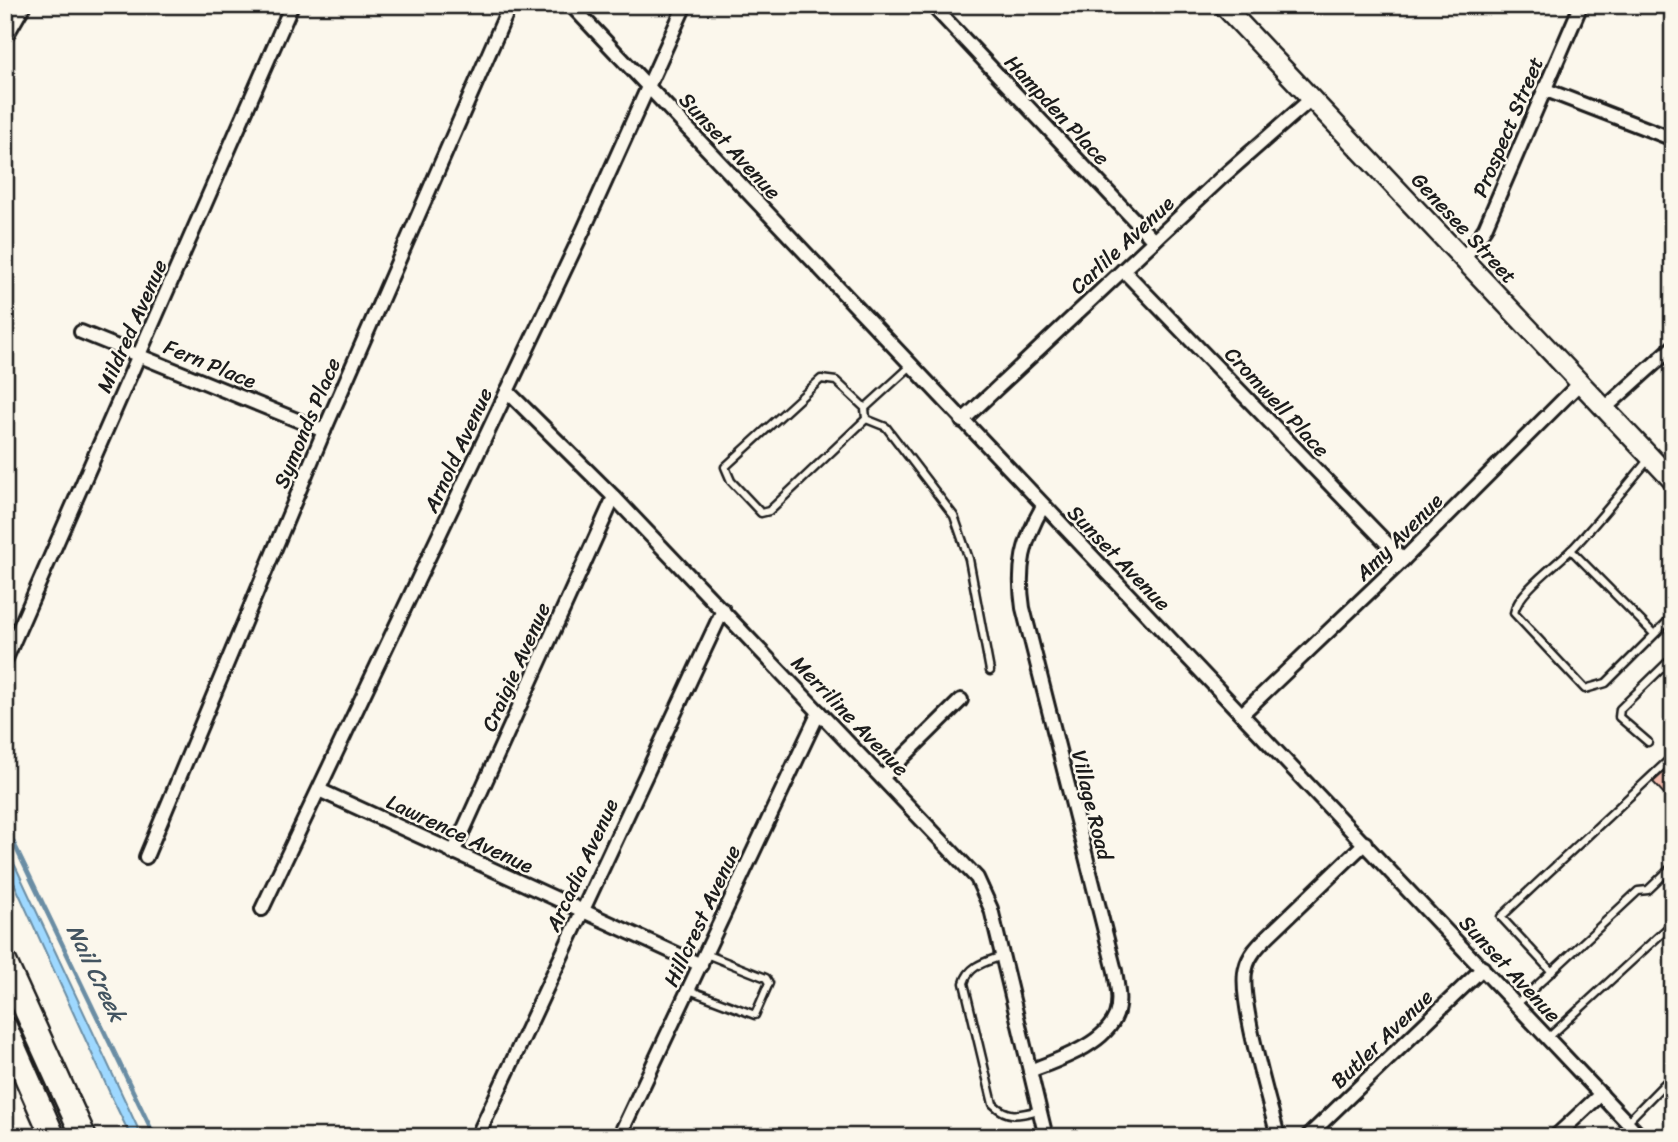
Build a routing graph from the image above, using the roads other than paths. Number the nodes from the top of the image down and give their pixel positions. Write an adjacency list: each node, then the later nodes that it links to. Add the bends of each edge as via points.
1 (24, 5): 9 (street)
2 (292, 5): 19 (street, Mildred Avenue)
3 (510, 5): 27 (street, Symonds Place)
4 (570, 5): 10 (street, Sunset Avenue)
5 (932, 5): 14 (street, Hampden Place)
6 (1223, 5): 12 (main road, Genesee Street)
7 (1581, 5): 11 (street, Prospect Street)
8 (682, 7): 10 (street, Arnold Avenue)
9 (5, 38)
10 (648, 88): 20 (street, Sunset Avenue); 22 (street, Arnold Avenue)
11 (1546, 90): 13 (street); 15 (street, Prospect Street, via 1485,228)
12 (1311, 99): 14 (street, Carlile Avenue); 15 (main road, Genesee Street)
13 (1673, 139)
14 (1154, 241): 16 (street, Carlile Avenue)
15 (1463, 260): 21 (main road, Genesee Street)
16 (1123, 270): 26 (street, Carlile Avenue); 33 (street, Cromwell Place)
17 (81, 332): 19 (street, Fern Place)
18 (1673, 348): 24 (street)
19 (141, 356): 27 (street, Fern Place); 37 (street, Mildred Avenue)
20 (911, 366): 23 (lane); 26 (street, Sunset Avenue)
21 (1580, 383): 24 (main road, Genesee Street); 33 (street, Amy Avenue)
22 (507, 391): 30 (street, Merriline Avenue); 46 (street, Arnold Avenue)
23 (864, 408): 25 (lane); 25 (lane, via 836,380 821,379 725,467 731,481 761,513 769,511)
24 (1604, 408): 28 (main road, Genesee Street)
25 (866, 419): 39 (lane, via 886,427 954,516 968,559)
26 (962, 421): 31 (street, Sunset Avenue)
27 (324, 431): 49 (street, Symonds Place)
28 (1650, 457): 29 (main road, Genesee Street); 32 (lane)
29 (1673, 481)
30 (614, 497): 34 (street, Merriline Avenue); 48 (street, Craigie Avenue)
31 (1043, 506): 42 (street, Sunset Avenue); 65 (street, Village Road, via 1020,560 1023,608 1119,1001 1111,1024 1095,1039)
32 (1571, 550): 36 (lane); 36 (lane, via 1526,592 1514,613 1585,689 1606,683)
33 (1403, 560): 42 (street, Amy Avenue)
34 (723, 610): 41 (street, Merriline Avenue); 52 (street, Arcadia Avenue)
35 (1673, 616): 36 (lane)
36 (1654, 634)
37 (5, 661)
38 (1673, 662): 43 (lane, via 1620,709 1619,717)
39 (990, 671)
40 (961, 700): 45 (street)
41 (819, 712): 45 (street, Merriline Avenue); 56 (street, Hillcrest Avenue)
42 (1242, 715): 47 (street, Sunset Avenue)
43 (1648, 742)
44 (1673, 756): 59 (lane, via 1500,917)
45 (882, 778): 55 (street, Merriline Avenue, via 977,878)
46 (319, 790): 48 (street, Lawrence Avenue); 51 (street, Arnold Avenue)
47 (1365, 843): 58 (street, Sunset Avenue); 75 (street, via 1267,937 1245,969 1248,1011)
48 (453, 853): 52 (street, Lawrence Avenue)
49 (146, 857)
50 (1673, 866): 59 (lane, via 1648,890 1638,891)
51 (262, 909)
52 (581, 911): 56 (street, Lawrence Avenue); 72 (street, Arcadia Avenue)
53 (1673, 923): 64 (lane)
54 (5, 946): 61 (highway)
55 (1002, 956): 65 (street, Merriline Avenue); 68 (lane, via 975,966 964,983 993,1104 1001,1113 1014,1116)
56 (704, 959): 60 (street, Hillcrest Avenue); 60 (lane, via 766,978 769,983 755,1016)
57 (5, 963): 61 (highway)
58 (1483, 968): 62 (street, Sunset Avenue); 76 (street, Butler Avenue)
59 (1552, 972): 62 (lane)
60 (689, 990): 73 (street, Hillcrest Avenue)
61 (24, 1004): 71 (highway)
62 (1517, 1004): 64 (street, Sunset Avenue)
63 (5, 1028): 70 (highway)
64 (1548, 1038): 67 (street, Sunset Avenue)
65 (1030, 1071): 68 (street, Merriline Avenue)
66 (1673, 1075): 69 (lane)
67 (1601, 1094): 69 (street, Sunset Avenue); 77 (street)
68 (1039, 1110): 74 (street, Merriline Avenue)
69 (1627, 1122): 78 (street, Sunset Avenue)
70 (53, 1137)
71 (84, 1137)
72 (477, 1137)
73 (619, 1137)
74 (1046, 1137)
75 (1278, 1137)
76 (1307, 1137)
77 (1555, 1137)
78 (1641, 1137)

